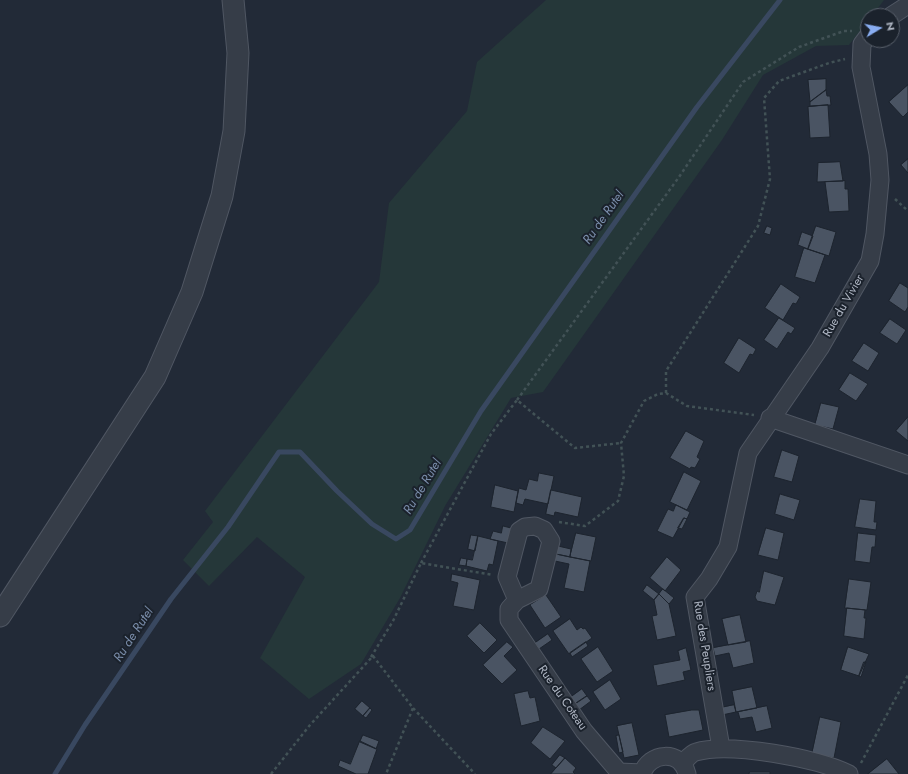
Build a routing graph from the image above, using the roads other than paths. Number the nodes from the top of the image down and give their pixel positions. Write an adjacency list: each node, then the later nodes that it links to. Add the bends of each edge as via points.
1 (233, 0): 6 (street, via 238,52 234,131 222,196 192,292 155,377)
2 (862, 48): 3 (street, Rue du Vivier, via 861,67 878,154 880,180 870,261 820,348)
3 (770, 418): 4 (street); 7 (street, Rue des Peupliers, via 748,453 728,547 695,597)
4 (908, 465)
5 (517, 600): 5 (street, via 539,589 551,542 544,530 535,526 525,527 519,531 507,577); 10 (street, Rue du Coteau, via 510,609 509,620 584,730 620,772)
6 (0, 616)
7 (720, 748): 8 (street, via 694,752); 9 (street, via 798,758)
8 (684, 769): 10 (street, via 668,756 656,757 650,761)
9 (854, 771)
10 (642, 774)

